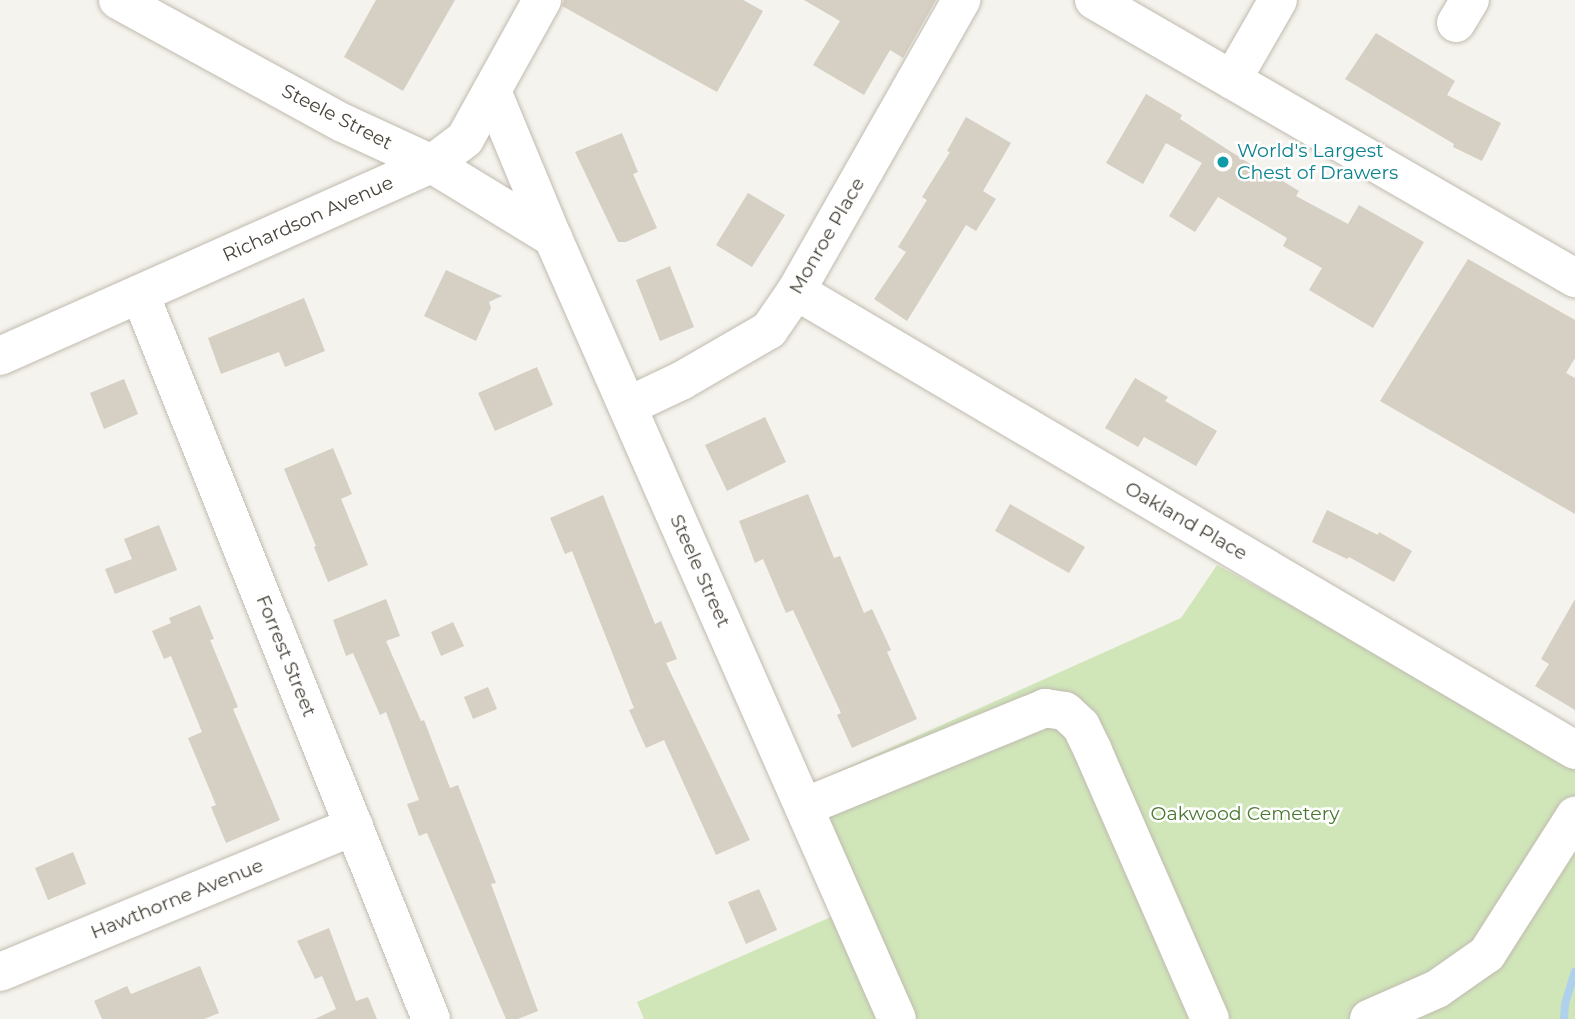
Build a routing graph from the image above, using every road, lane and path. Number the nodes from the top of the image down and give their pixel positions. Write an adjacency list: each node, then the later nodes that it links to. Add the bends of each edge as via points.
1 (118, 0): 8 (street, Steele Street, via 343,123)
2 (542, 0): 7 (street, Richardson Avenue)
3 (961, 0): 11 (street, Monroe Place)
4 (1094, 0): 6 (street)
5 (1278, 0): 6 (street)
6 (1232, 80): 10 (street)
7 (492, 91): 8 (street, Richardson Avenue, via 465,139); 9 (street, Steele Street)
8 (432, 164): 9 (street, Steele Street); 12 (street, Richardson Avenue)
9 (553, 238): 14 (street, Steele Street)
10 (1575, 278)
11 (796, 291): 14 (street, Monroe Place, via 769,330); 15 (street, Oakland Place)
12 (140, 294): 13 (street, Richardson Avenue); 18 (street, Forrest Street)
13 (0, 356)
14 (628, 406): 16 (street, Steele Street)
15 (1575, 750)
16 (804, 807): 21 (street, Steele Street); 22 (street, via 1045,708 1065,711 1081,726)
17 (1572, 822): 23 (street, via 1487,954 1437,989)
18 (354, 826): 19 (street, Hawthorne Avenue); 20 (street, Forrest Street)
19 (0, 972)
20 (431, 1019)
21 (897, 1019)
22 (1210, 1019)
23 (1369, 1019)

